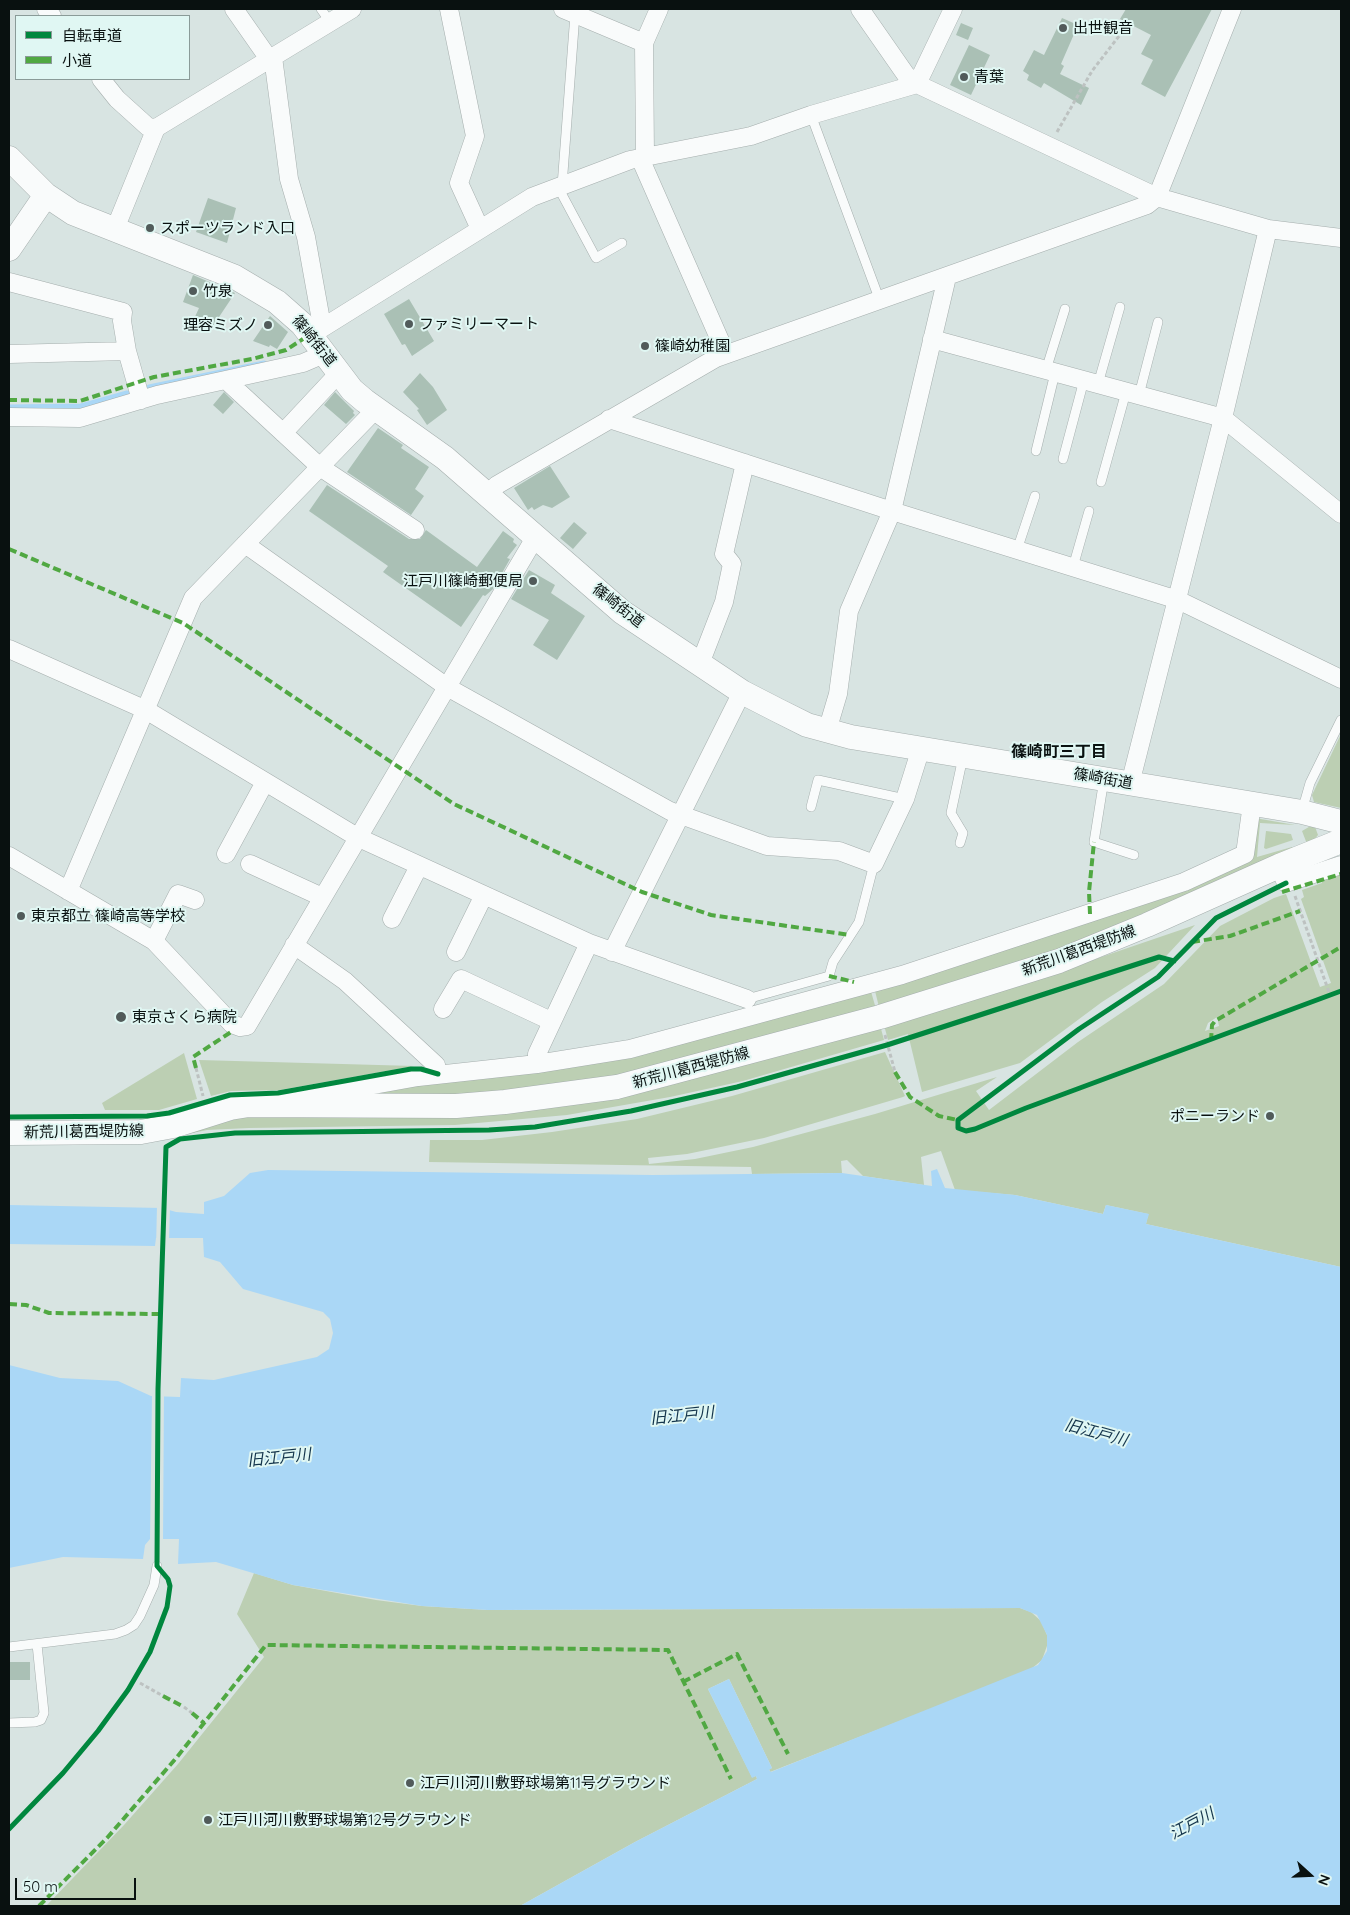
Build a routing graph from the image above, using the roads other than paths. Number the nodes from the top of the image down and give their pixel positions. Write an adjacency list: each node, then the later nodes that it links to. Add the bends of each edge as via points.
1 (234, 9): 11 (street)
2 (352, 9): 9 (street)
3 (449, 9): 22 (street, via 475,136 459,183)
4 (659, 9): 10 (street)
5 (860, 9): 13 (street, via 906,75)
6 (953, 9): 13 (street)
7 (1232, 9): 20 (street)
8 (569, 11): 10 (street); 18 (lane)
9 (325, 16): 11 (street)
10 (644, 43): 16 (street)
11 (271, 58): 15 (street); 33 (street, via 289,179 306,237)
12 (102, 80): 15 (street, via 148,127)
13 (917, 84): 14 (street); 20 (street)
14 (811, 116): 16 (street, via 752,136); 29 (lane)
15 (156, 128): 21 (street)
16 (642, 157): 18 (street); 37 (street)
17 (9, 158): 19 (street, 篠崎街道)
18 (560, 186): 22 (street, via 532,197); 25 (lane, via 596,258)
19 (46, 195): 21 (street, 篠崎街道, via 72,213); 26 (street)
20 (1157, 197): 23 (street); 27 (street, via 1147,205)
21 (115, 229): 33 (street, 篠崎街道, via 235,277 261,291)
22 (480, 229): 33 (street)
23 (1268, 229): 24 (street); 47 (street)
24 (1341, 238)
25 (622, 243)
26 (9, 249)
27 (947, 277): 29 (street); 34 (street)
28 (9, 282): 35 (street, via 123,312)
29 (880, 301): 37 (street)
30 (1120, 307): 41 (lane)
31 (1065, 309): 38 (lane)
32 (1158, 322): 42 (lane)
33 (319, 338): 39 (street, 篠崎街道); 40 (street, via 303,363)
34 (932, 339): 38 (street); 56 (street)
35 (127, 351): 36 (street); 43 (street)
36 (9, 354)
37 (726, 354): 46 (street)
38 (1051, 371): 41 (street); 49 (lane)
39 (338, 372): 44 (street, 篠崎街道, via 352,390); 48 (street)
40 (227, 381): 43 (street); 48 (street)
41 (1091, 382): 42 (street); 50 (lane)
42 (1132, 394): 47 (street); 53 (lane)
43 (141, 400): 45 (street, via 80,418)
44 (376, 409): 52 (street); 54 (street, 篠崎街道, via 445,458)
45 (9, 417)
46 (609, 418): 51 (street); 54 (street)
47 (1223, 418): 58 (street); 64 (street)
48 (283, 433): 52 (street)
49 (1036, 451)
50 (1063, 459)
51 (745, 463): 56 (street); 66 (street, via 724,554 732,564 724,602)
52 (320, 467): 59 (street); 61 (street)
53 (1101, 482)
54 (487, 494): 60 (street, 篠崎街道)
55 (1035, 496): 62 (lane)
56 (892, 511): 62 (street); 72 (street, via 849,611 838,694)
57 (1089, 511): 63 (lane)
58 (1341, 514)
59 (415, 530)
60 (536, 536): 66 (street, 篠崎街道, via 622,612); 68 (street)
61 (245, 544): 68 (street); 70 (street, via 193,598)
62 (1016, 550): 63 (street)
63 (1073, 567): 64 (street)
64 (1178, 600): 67 (street); 77 (street)
65 (9, 648): 70 (street)
66 (700, 664): 69 (street, 篠崎街道)
67 (1341, 679)
68 (447, 686): 82 (street); 84 (street)
69 (742, 692): 72 (street, 篠崎街道); 82 (street)
70 (146, 710): 76 (street); 95 (street)
71 (1341, 720): 81 (lane, via 1310,783)
72 (827, 731): 73 (street, 篠崎街道)
73 (921, 748): 74 (street, 篠崎街道); 78 (street)
74 (964, 754): 75 (street, 篠崎街道); 86 (lane, via 951,813 963,833)
75 (1104, 779): 77 (street, 篠崎街道); 88 (lane, via 1094,842)
76 (265, 782): 84 (street); 87 (street)
77 (1130, 784): 79 (street, 篠崎街道)
78 (905, 799): 80 (lane, via 818,780); 91 (street)
79 (1252, 804): 81 (street, 篠崎街道); 108 (street, via 1244,854 1184,882 865,986 630,1049)
80 (811, 807)
81 (1302, 812): 83 (street, 篠崎街道)
82 (680, 815): 91 (street, via 767,846 839,851); 104 (street)
83 (1341, 822)
84 (357, 837): 93 (street); 97 (street)
85 (1341, 841): 94 (street, 新荒川葛西堤防線)
86 (960, 843)
87 (226, 854)
88 (1134, 855)
89 (9, 856): 95 (street)
90 (250, 864): 97 (street)
91 (874, 864): 105 (lane, via 859,922 833,962 828,976)
92 (1341, 865): 94 (street, via 1286,882)
93 (419, 866): 96 (street); 99 (street)
94 (1279, 866): 110 (street, 新荒川葛西堤防線, via 1059,961 880,1017 617,1087 514,1102 456,1106)
95 (68, 892): 100 (street)
96 (484, 895): 101 (street); 103 (street)
97 (322, 897): 102 (street)
98 (195, 900): 100 (street, via 178,894)
99 (392, 919)
100 (154, 942): 102 (street, via 232,1024 240,1027 247,1026)
101 (589, 943): 104 (street); 107 (street)
102 (294, 945): 109 (street, via 344,981 436,1065)
103 (456, 952)
104 (612, 952): 105 (street)
105 (747, 999)
106 (444, 1009): 107 (street, via 461,979)
107 (551, 1021): 108 (street, via 537,1054)
108 (537, 1064): 109 (street)
109 (438, 1074): 110 (street, via 324,1092)
110 (276, 1104): 111 (street, 新荒川葛西堤防線, via 230,1108 173,1126 141,1132)
111 (9, 1133)
112 (157, 1566): 113 (lane, via 151,1591 134,1625 115,1634)
113 (37, 1644): 114 (lane); 115 (lane, via 44,1713 41,1720 35,1722)
114 (9, 1647)
115 (9, 1723)

